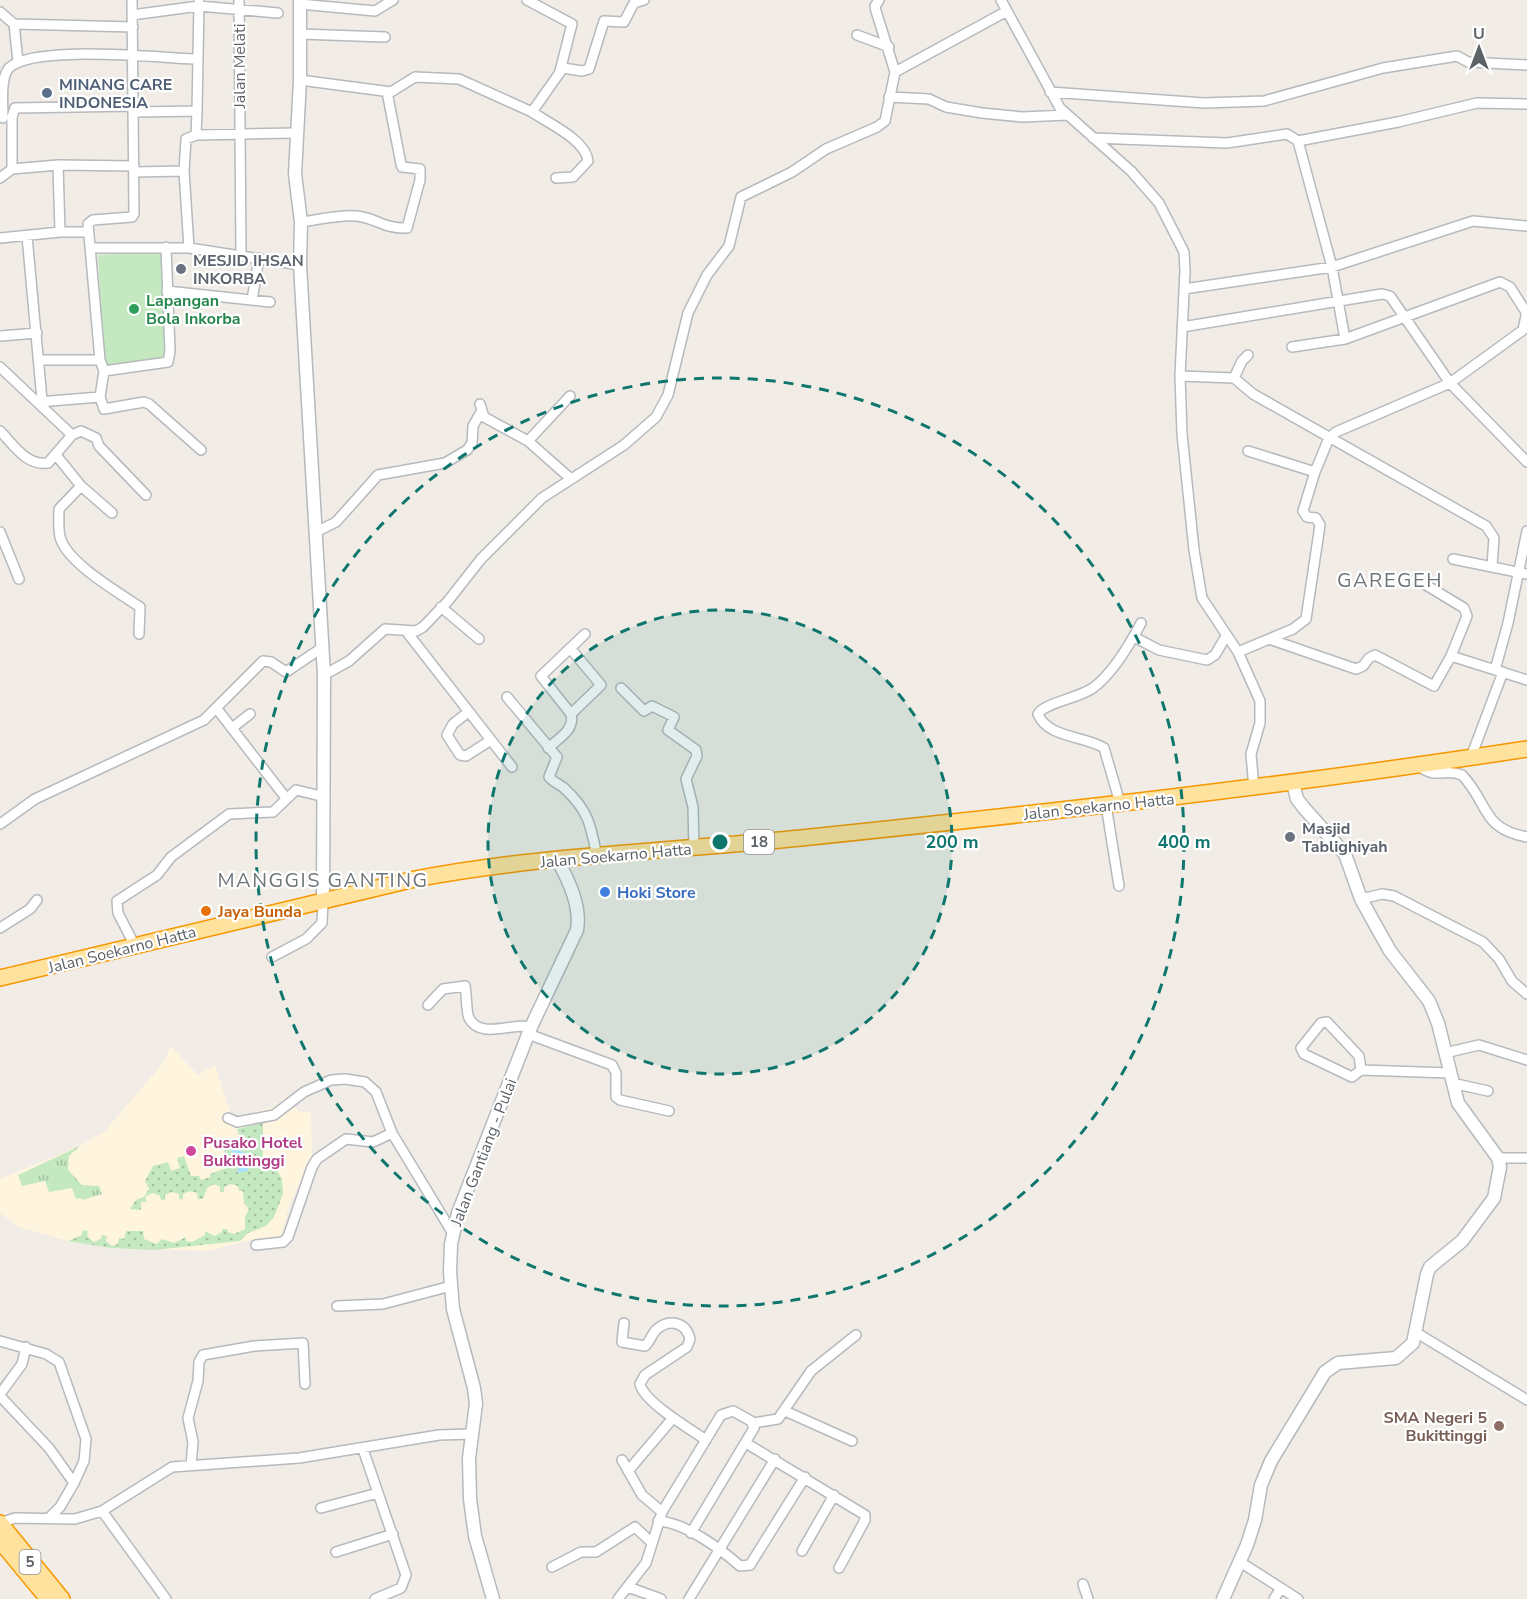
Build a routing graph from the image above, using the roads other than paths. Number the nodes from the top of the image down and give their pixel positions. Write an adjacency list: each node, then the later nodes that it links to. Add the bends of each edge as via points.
1 (132, 0): 13 (street)
2 (393, 0): 7 (street, via 375,11)
3 (527, 0): 24 (street, via 572,24)
4 (644, 0): 24 (street, via 634,3 624,22 604,21 589,69 566,67)
5 (879, 0): 19 (street, via 876,11)
6 (1001, 0): 10 (street)
7 (300, 2): 16 (street)
8 (199, 3): 9 (street); 13 (street); 21 (street)
9 (239, 4): 12 (street); 36 (street, Jalan Melati)
10 (1007, 11): 25 (street); 28 (street)
11 (0, 12): 14 (street)
12 (278, 14)
13 (132, 15): 15 (street)
14 (14, 24): 15 (street); 22 (street)
15 (133, 27): 20 (street)
16 (300, 34): 18 (street); 26 (street)
17 (857, 35): 19 (street)
18 (385, 37)
19 (889, 47): 25 (street)
20 (133, 57): 21 (street); 22 (street, via 50,54); 31 (street)
21 (197, 59): 32 (street)
22 (18, 62): 35 (street, via 3,78)
23 (1527, 65): 28 (street, via 1473,63 1457,56 1383,68 1290,95 1246,102 1182,102)
24 (560, 71): 33 (street)
25 (895, 72): 29 (street)
26 (300, 80): 27 (street); 37 (street)
27 (387, 92): 33 (street, via 415,77 459,79); 47 (street, via 401,164 420,169 407,228 388,228 352,215)
28 (1050, 92): 34 (street)
29 (890, 97): 34 (street, via 929,99 992,114); 93 (street, via 885,121 877,127 826,149 792,172 741,197 726,253 706,275 688,313 663,408 624,445)
30 (1527, 104): 40 (street, via 1478,103)
31 (135, 109): 32 (street); 35 (street, via 18,108); 43 (street)
32 (197, 111): 38 (street)
33 (532, 112): 46 (street, via 573,140 587,155 588,161 573,177)
34 (1067, 115): 39 (street)
35 (5, 117): 42 (street)
36 (240, 133): 37 (street); 38 (street); 56 (street, Jalan Melati)
37 (295, 133): 47 (street)
38 (196, 135): 44 (street, via 185,142)
39 (1092, 138): 40 (street, via 1227,143 1287,134); 60 (street, via 1131,171 1159,203 1184,252)
40 (1298, 141): 59 (street)
41 (58, 165): 42 (street); 43 (street); 49 (street)
42 (12, 169): 45 (street)
43 (134, 169): 44 (street); 50 (street, via 133,216 93,220 88,224)
44 (184, 171): 55 (street)
45 (0, 178)
46 (556, 178)
47 (301, 222): 58 (street)
48 (1527, 226): 59 (street, via 1473,221)
49 (60, 232): 50 (street); 51 (street)
50 (88, 232): 54 (street)
51 (27, 236): 52 (street); 69 (street)
52 (0, 238)
53 (166, 247): 54 (street); 55 (street); 61 (street)
54 (90, 248): 75 (street)
55 (189, 248): 56 (street)
56 (241, 255): 57 (street)
57 (259, 258): 58 (street); 62 (street)
58 (300, 265): 99 (street)
59 (1332, 267): 60 (street); 64 (street)
60 (1184, 289): 67 (street)
61 (167, 291): 62 (street); 77 (street, via 171,351 168,362)
62 (252, 300): 63 (street)
63 (270, 302)
64 (1338, 304): 66 (street, via 1386,295 1394,299); 67 (street); 71 (street)
65 (1527, 311): 66 (street, via 1510,286 1500,282); 68 (street)
66 (1406, 316): 71 (street); 80 (street)
67 (1182, 327): 78 (street)
68 (1526, 328): 80 (street)
69 (37, 333): 70 (street); 74 (street)
70 (0, 336)
71 (1345, 339): 72 (street)
72 (1292, 347)
73 (1248, 355): 79 (street)
74 (39, 360): 75 (street); 83 (street)
75 (100, 360): 77 (street)
76 (0, 367): 83 (street)
77 (104, 371): 82 (street)
78 (1180, 376): 79 (street); 110 (street, via 1182,434 1202,598)
79 (1234, 378): 86 (street, via 1253,394)
80 (1450, 383): 86 (street); 91 (street)
81 (570, 396): 87 (street)
82 (100, 397): 83 (street); 88 (street, via 104,409 149,404)
83 (39, 402): 85 (street)
84 (0, 431): 90 (street, via 36,464 48,463)
85 (72, 435): 90 (street); 95 (street, via 81,431 96,438 99,446)
86 (1329, 438): 92 (street); 101 (street, via 1486,526 1494,538)
87 (528, 441): 93 (street); 99 (street, via 484,417 480,408 467,450 445,463 378,475 336,522)
88 (201, 450)
89 (1248, 451): 92 (street)
90 (56, 455): 94 (street)
91 (1527, 462)
92 (1315, 472): 113 (street, via 1303,511 1320,525 1308,614 1299,626)
93 (571, 479): 105 (street, via 542,498 499,540)
94 (81, 486): 96 (street); 108 (street, via 59,509 61,538 69,552 97,579 140,607)
95 (146, 495)
96 (112, 513)
97 (1527, 531): 102 (street)
98 (0, 532): 103 (street)
99 (316, 532): 114 (street)
100 (1453, 559): 101 (street)
101 (1492, 566): 102 (street)
102 (1522, 573): 118 (street)
103 (19, 579)
104 (1416, 579): 117 (street, via 1466,612 1467,621)
105 (441, 607): 107 (street, via 416,632); 112 (street)
106 (1141, 624): 111 (street)
107 (406, 631): 119 (street, via 385,629 349,661); 124 (street)
108 (139, 634)
109 (585, 634): 115 (street)
110 (1226, 636): 111 (street, via 1215,656 1207,660 1159,650); 116 (street)
111 (1134, 638): 138 (street, via 1093,688 1045,707 1038,714 1054,730 1104,748)
112 (479, 639)
113 (1269, 639): 116 (street); 117 (street, via 1356,669 1375,655 1434,686)
114 (323, 647): 119 (street); 123 (street, via 286,672 271,662 263,662)
115 (570, 648): 126 (street, via 541,676); 126 (street, via 601,685)
116 (1238, 652): 135 (street, via 1260,701 1251,754)
117 (1451, 656): 118 (street)
118 (1499, 671): 120 (street); 131 (street)
119 (324, 675): 136 (street)
120 (1527, 680)
121 (621, 688): 141 (street, via 644,711 652,706 671,714 674,717 668,730 696,750 686,779 693,807)
122 (507, 697): 129 (street)
123 (217, 709): 127 (street); 139 (street, via 204,720 35,799)
124 (467, 712): 128 (street); 128 (street, via 447,735 460,755 466,756)
125 (250, 714): 127 (street)
126 (571, 714): 129 (street, via 571,727)
127 (232, 728): 137 (street)
128 (491, 740): 133 (street)
129 (548, 748): 142 (street, via 558,761 549,777 586,812)
130 (1527, 749): 131 (highway, Jalan Soekarno Hatta / 18)
131 (1471, 758): 132 (highway, Jalan Soekarno Hatta / 18)
132 (1417, 765): 134 (highway, Jalan Soekarno Hatta / 18); 140 (street, via 1428,773 1462,775 1495,824)
133 (512, 767)
134 (1293, 783): 135 (highway, Jalan Soekarno Hatta / 18); 145 (street, via 1297,799 1345,854)
135 (1254, 788): 138 (highway, Jalan Soekarno Hatta / 18)
136 (325, 796): 137 (street, via 296,790); 147 (street)
137 (286, 798): 149 (street, via 273,812 229,814 171,857 157,875 120,898 118,913)
138 (1113, 804): 141 (highway, Jalan Soekarno Hatta / 18); 144 (street)
139 (0, 824)
140 (1527, 837)
141 (694, 848): 142 (highway, Jalan Soekarno Hatta / 18)
142 (597, 857): 143 (highway, Jalan Soekarno Hatta / 18)
143 (558, 861): 147 (highway, Jalan Soekarno Hatta / 18, via 456,871); 154 (street, Jalan Gantiang - Pulai, via 572,890 579,922)
144 (1119, 886)
145 (1362, 899): 152 (street, via 1382,894 1394,896 1482,942); 155 (street, via 1390,951 1429,1001)
146 (37, 900): 148 (street)
147 (323, 902): 149 (highway, Jalan Soekarno Hatta / 18); 150 (street, via 322,922 306,939)
148 (0, 928)
149 (135, 946): 151 (highway, Jalan Soekarno Hatta / 18)
150 (272, 957)
151 (0, 978)
152 (1527, 994)
153 (428, 1005): 154 (street, via 443,989 465,986 468,1017 474,1025 485,1029 515,1025)
154 (529, 1031): 160 (street, via 612,1065 616,1097 620,1100); 165 (street, Jalan Gantiang - Pulai)
155 (1445, 1053): 156 (street, via 1479,1046); 158 (street)
156 (1527, 1060)
157 (1362, 1070): 157 (street, via 1355,1077 1349,1076 1304,1054 1301,1048 1321,1023 1327,1022 1359,1056); 158 (street)
158 (1451, 1078): 159 (street); 163 (street, via 1458,1104)
159 (1488, 1091)
160 (669, 1111)
161 (228, 1119): 162 (street, via 237,1122 274,1114 315,1085 331,1080 358,1080 376,1092)
162 (392, 1133): 165 (street); 166 (street, via 373,1142 346,1138 317,1159 288,1238)
163 (1498, 1158): 164 (street); 170 (street, via 1499,1179 1494,1198 1462,1241 1430,1267)
164 (1527, 1158)
165 (453, 1232): 167 (street, Jalan Gantiang - Pulai)
166 (256, 1245)
167 (451, 1286): 168 (street, via 383,1304); 180 (street, Jalan Gantiang - Pulai, via 461,1345 474,1388 476,1404)
168 (337, 1306)
169 (624, 1323): 178 (street, via 621,1340 626,1344 647,1346 654,1332 666,1324 677,1323 689,1333 687,1347 641,1379 641,1389)
170 (1417, 1333): 176 (street); 205 (street, via 1413,1343 1396,1358 1344,1362 1325,1372 1268,1467)
171 (856, 1335): 177 (street, via 811,1371)
172 (0, 1341): 173 (street)
173 (26, 1347): 175 (street, via 22,1364); 190 (street, via 53,1357 62,1367 86,1439 84,1461)
174 (305, 1384): 187 (street, via 303,1343 203,1355 188,1418 193,1443)
175 (0, 1395): 190 (street, via 49,1448)
176 (1527, 1400)
177 (785, 1411): 179 (street, via 774,1422); 182 (street)
178 (673, 1418): 181 (street); 188 (street)
179 (753, 1423): 181 (street, via 734,1411 725,1412); 183 (street)
180 (471, 1434): 184 (street, via 439,1435); 215 (street, Jalan Gantiang - Pulai, via 471,1508)
181 (706, 1440): 195 (street)
182 (852, 1441)
183 (746, 1443): 185 (street); 198 (street)
184 (363, 1449): 187 (street); 191 (street)
185 (775, 1459): 189 (street); 202 (street)
186 (622, 1460): 188 (street)
187 (191, 1466): 194 (street, via 164,1470)
188 (628, 1471): 195 (street)
189 (805, 1477): 192 (street); 202 (street, via 750,1564 740,1566)
190 (74, 1483): 196 (street)
191 (378, 1493): 193 (street); 199 (street)
192 (834, 1495): 203 (street); 207 (street, via 865,1515)
193 (321, 1508)
194 (102, 1511): 196 (street, via 75,1519); 213 (street)
195 (660, 1516): 198 (street); 201 (street)
196 (48, 1519): 197 (street, via 15,1518)
197 (0, 1523): 212 (highway, 5)
198 (691, 1533): 202 (street)
199 (393, 1534): 204 (street); 214 (street, via 406,1580 400,1588)
200 (0, 1541): 211 (highway, 5)
201 (652, 1543): 206 (street, via 635,1527 596,1552 581,1552); 209 (street, via 646,1563)
202 (720, 1547): 218 (street)
203 (802, 1551)
204 (336, 1552)
205 (1240, 1562): 210 (street); 220 (street)
206 (552, 1567)
207 (839, 1568)
208 (1083, 1584): 219 (street)
209 (628, 1587): 216 (street); 217 (street)
210 (1281, 1588): 221 (street); 222 (street)
211 (48, 1599)
212 (62, 1599)
213 (166, 1599)
214 (375, 1599)
215 (493, 1599)
216 (618, 1599)
217 (661, 1599)
218 (689, 1599)
219 (1088, 1599)
220 (1223, 1599)
221 (1274, 1599)
222 (1298, 1599)

